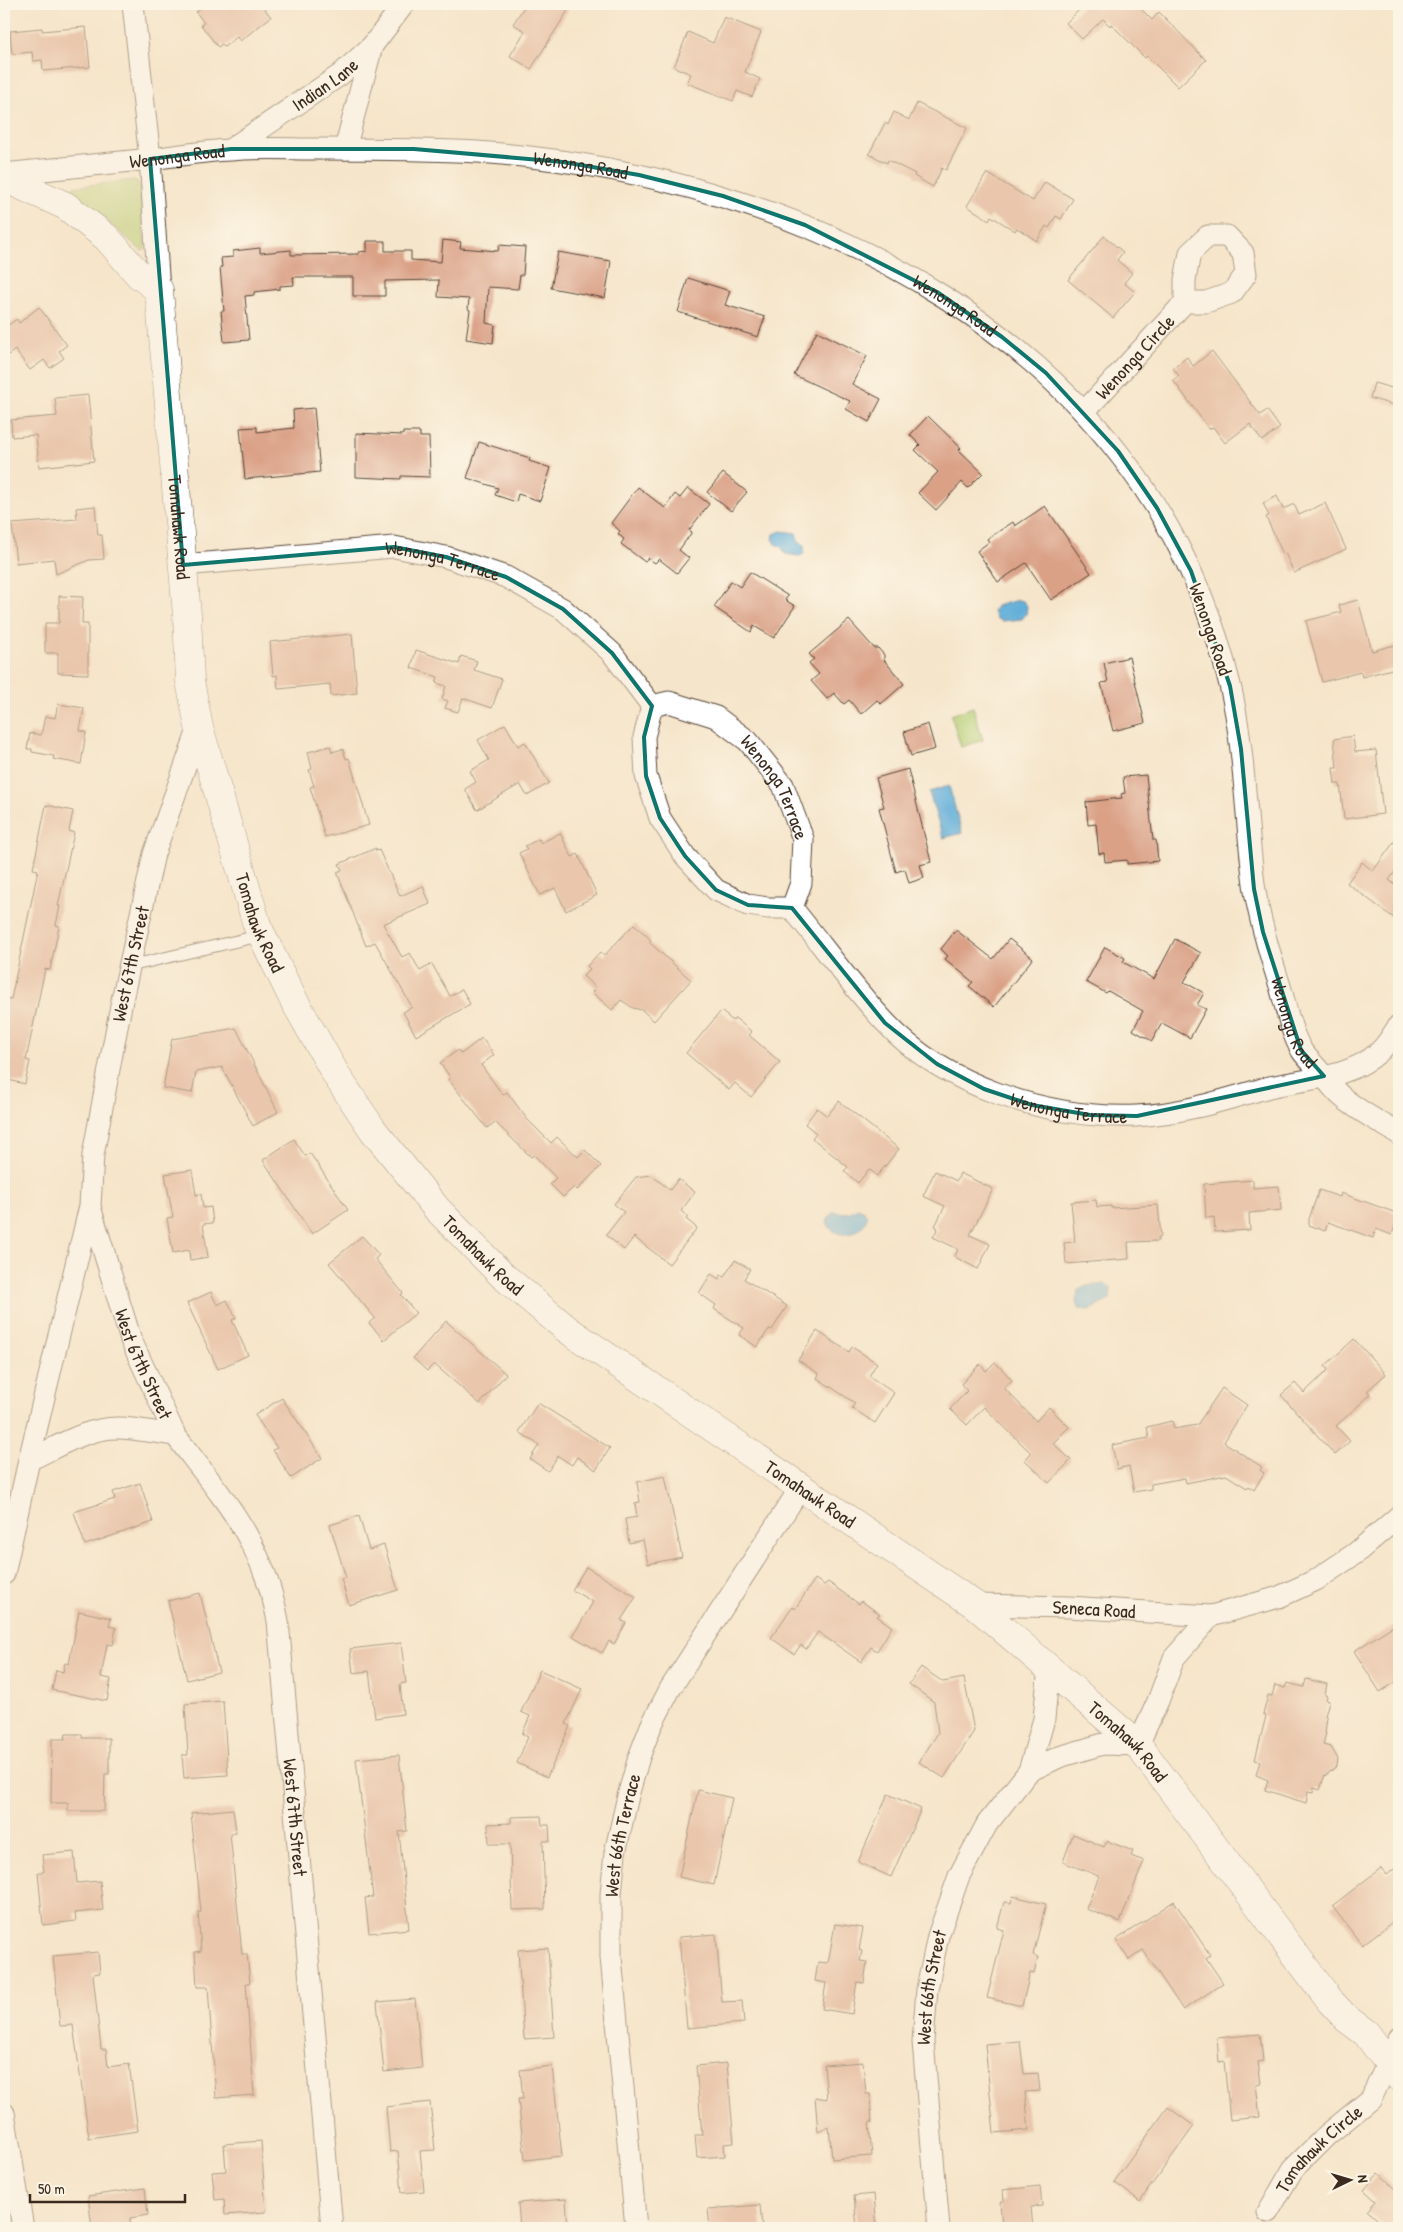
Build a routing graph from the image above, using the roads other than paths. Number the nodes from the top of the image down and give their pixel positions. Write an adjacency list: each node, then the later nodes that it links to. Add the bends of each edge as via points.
1 (133, 4): 6 (street)
2 (404, 4): 3 (street, Indian Lane)
3 (372, 46): 4 (street, Indian Lane, via 340,75); 5 (street)
4 (231, 149): 5 (street, Wenonga Road); 6 (street, Wenonga Road)
5 (345, 149): 11 (street, Wenonga Road, via 414,149 563,162 639,175 723,196 805,225 877,258 937,292 1017,349)
6 (150, 159): 7 (street, Wenonga Road); 9 (street)
7 (4, 174)
8 (4, 178): 9 (street, via 66,206 107,238 139,275)
9 (159, 290): 12 (street, Tomahawk Road)
10 (1185, 302): 11 (street, Wenonga Circle)
11 (1084, 412): 19 (street, Wenonga Road, via 1118,451 1158,508 1191,570 1215,633 1242,748 1254,889 1263,932 1301,1050)
12 (183, 565): 13 (street, Wenonga Terrace, via 394,547 446,558 506,578 563,609 612,653); 14 (street, Tomahawk Road, via 190,681)
13 (652, 706): 15 (street, via 644,737 646,776 660,818 686,856 716,890 748,905); 15 (street, Wenonga Terrace, via 669,702 716,717 748,742 783,785 804,840 802,883)
14 (198, 727): 16 (street, Tomahawk Road); 17 (street, West 67th Street, via 154,854)
15 (792, 908): 19 (street, Wenonga Terrace, via 885,1023 912,1046 959,1077 1032,1105 1090,1114 1137,1116 1180,1110)
16 (262, 935): 17 (lane); 24 (street, Tomahawk Road, via 292,997 338,1078 373,1130 437,1209 502,1275 568,1330)
17 (130, 966): 21 (street, West 67th Street, via 93,1154)
18 (1399, 1025): 19 (street, Wenonga Terrace, via 1379,1052 1353,1071)
19 (1324, 1076): 20 (street, Wenonga Road, via 1342,1096)
20 (1399, 1134)
21 (90, 1206): 22 (street, West 67th Street, via 131,1340); 23 (street, West 67th Street)
22 (176, 1435): 23 (street, West 67th Street, via 119,1428 101,1430); 36 (street, West 67th Street, via 252,1540 268,1579 278,1621)
23 (29, 1460): 26 (street, West 67th Street)
24 (801, 1487): 27 (street, Tomahawk Road); 37 (street, West 66th Terrace, via 670,1689 651,1726 628,1796 611,1894 611,1956)
25 (1399, 1516): 28 (street, Seneca Road, via 1356,1553 1316,1580 1279,1598)
26 (4, 1574)
27 (975, 1605): 28 (street, Seneca Road); 29 (street, Tomahawk Road)
28 (1211, 1616): 30 (street, via 1174,1658)
29 (1049, 1667): 30 (street, Tomahawk Road); 31 (street, West 66th Street, via 1044,1719)
30 (1138, 1745): 31 (street, West 66th Street, via 1103,1744 1059,1757); 32 (street, Tomahawk Road, via 1330,2002)
31 (1029, 1771): 38 (street, West 66th Street, via 988,1824 959,1876 938,1936 927,1989 923,2042)
32 (1396, 2059): 34 (street, Tomahawk Circle, via 1371,2099 1327,2135 1293,2169)
33 (4, 2113): 35 (street)
34 (1268, 2212)
35 (22, 2228)
36 (332, 2228)
37 (636, 2228)
38 (938, 2228)

